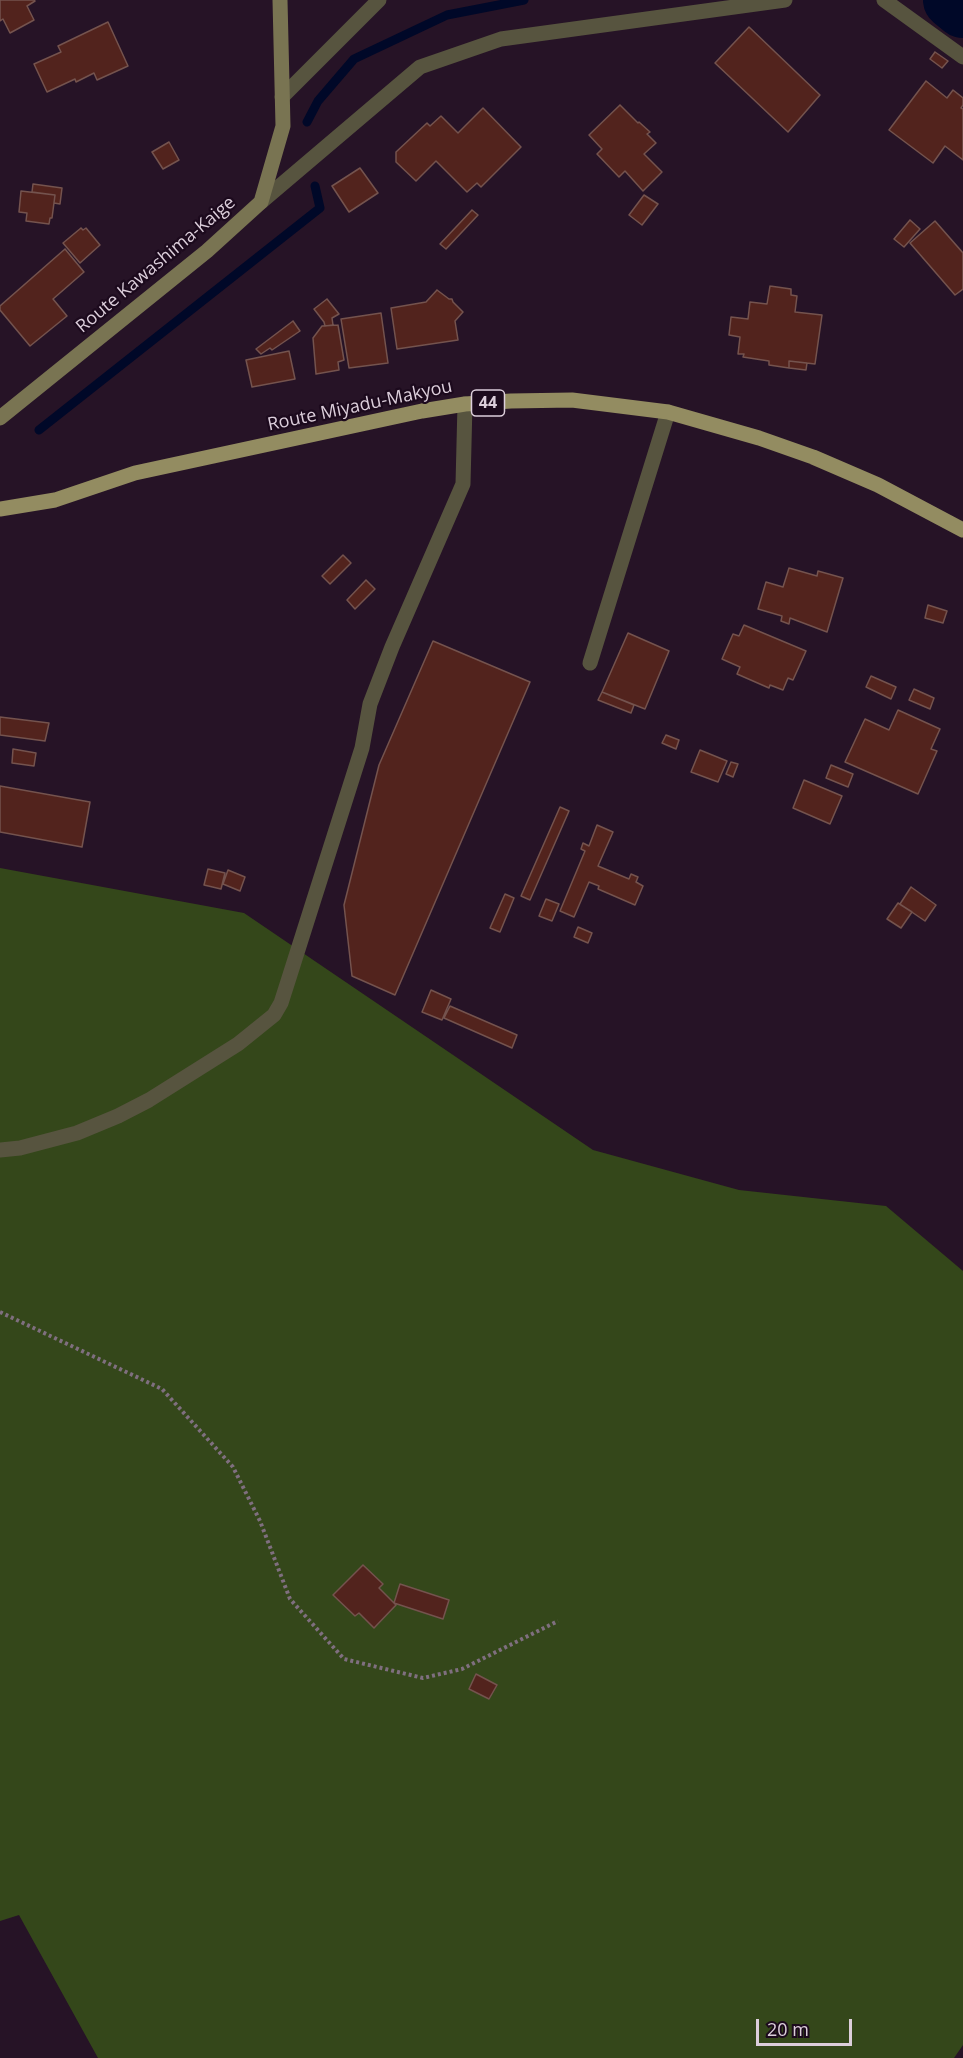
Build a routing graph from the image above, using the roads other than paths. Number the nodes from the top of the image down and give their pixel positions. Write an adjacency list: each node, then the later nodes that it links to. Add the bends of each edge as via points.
1 (280, 0): 6 (main road, Route Kawashima-Kaige)
2 (379, 0): 6 (street)
3 (785, 0): 7 (street, via 501,39 420,67)
4 (884, 0): 5 (street)
5 (963, 57)
6 (282, 97): 7 (main road, Route Kawashima-Kaige, via 283,126)
7 (261, 202): 10 (main road, Route Kawashima-Kaige, via 207,251)
8 (465, 404): 9 (main road, Route Miyadu-Makyou / 44, via 572,400); 11 (main road, Route Miyadu-Makyou / 44, via 135,473 55,500); 14 (street, via 463,484 370,704 362,748 290,978 274,1015 238,1044 118,1116 77,1133)
9 (668, 412): 12 (main road, Route Miyadu-Makyou / 44, via 813,457 878,485); 13 (street)
10 (0, 418)
11 (0, 509)
12 (963, 530)
13 (590, 663)
14 (0, 1150)

